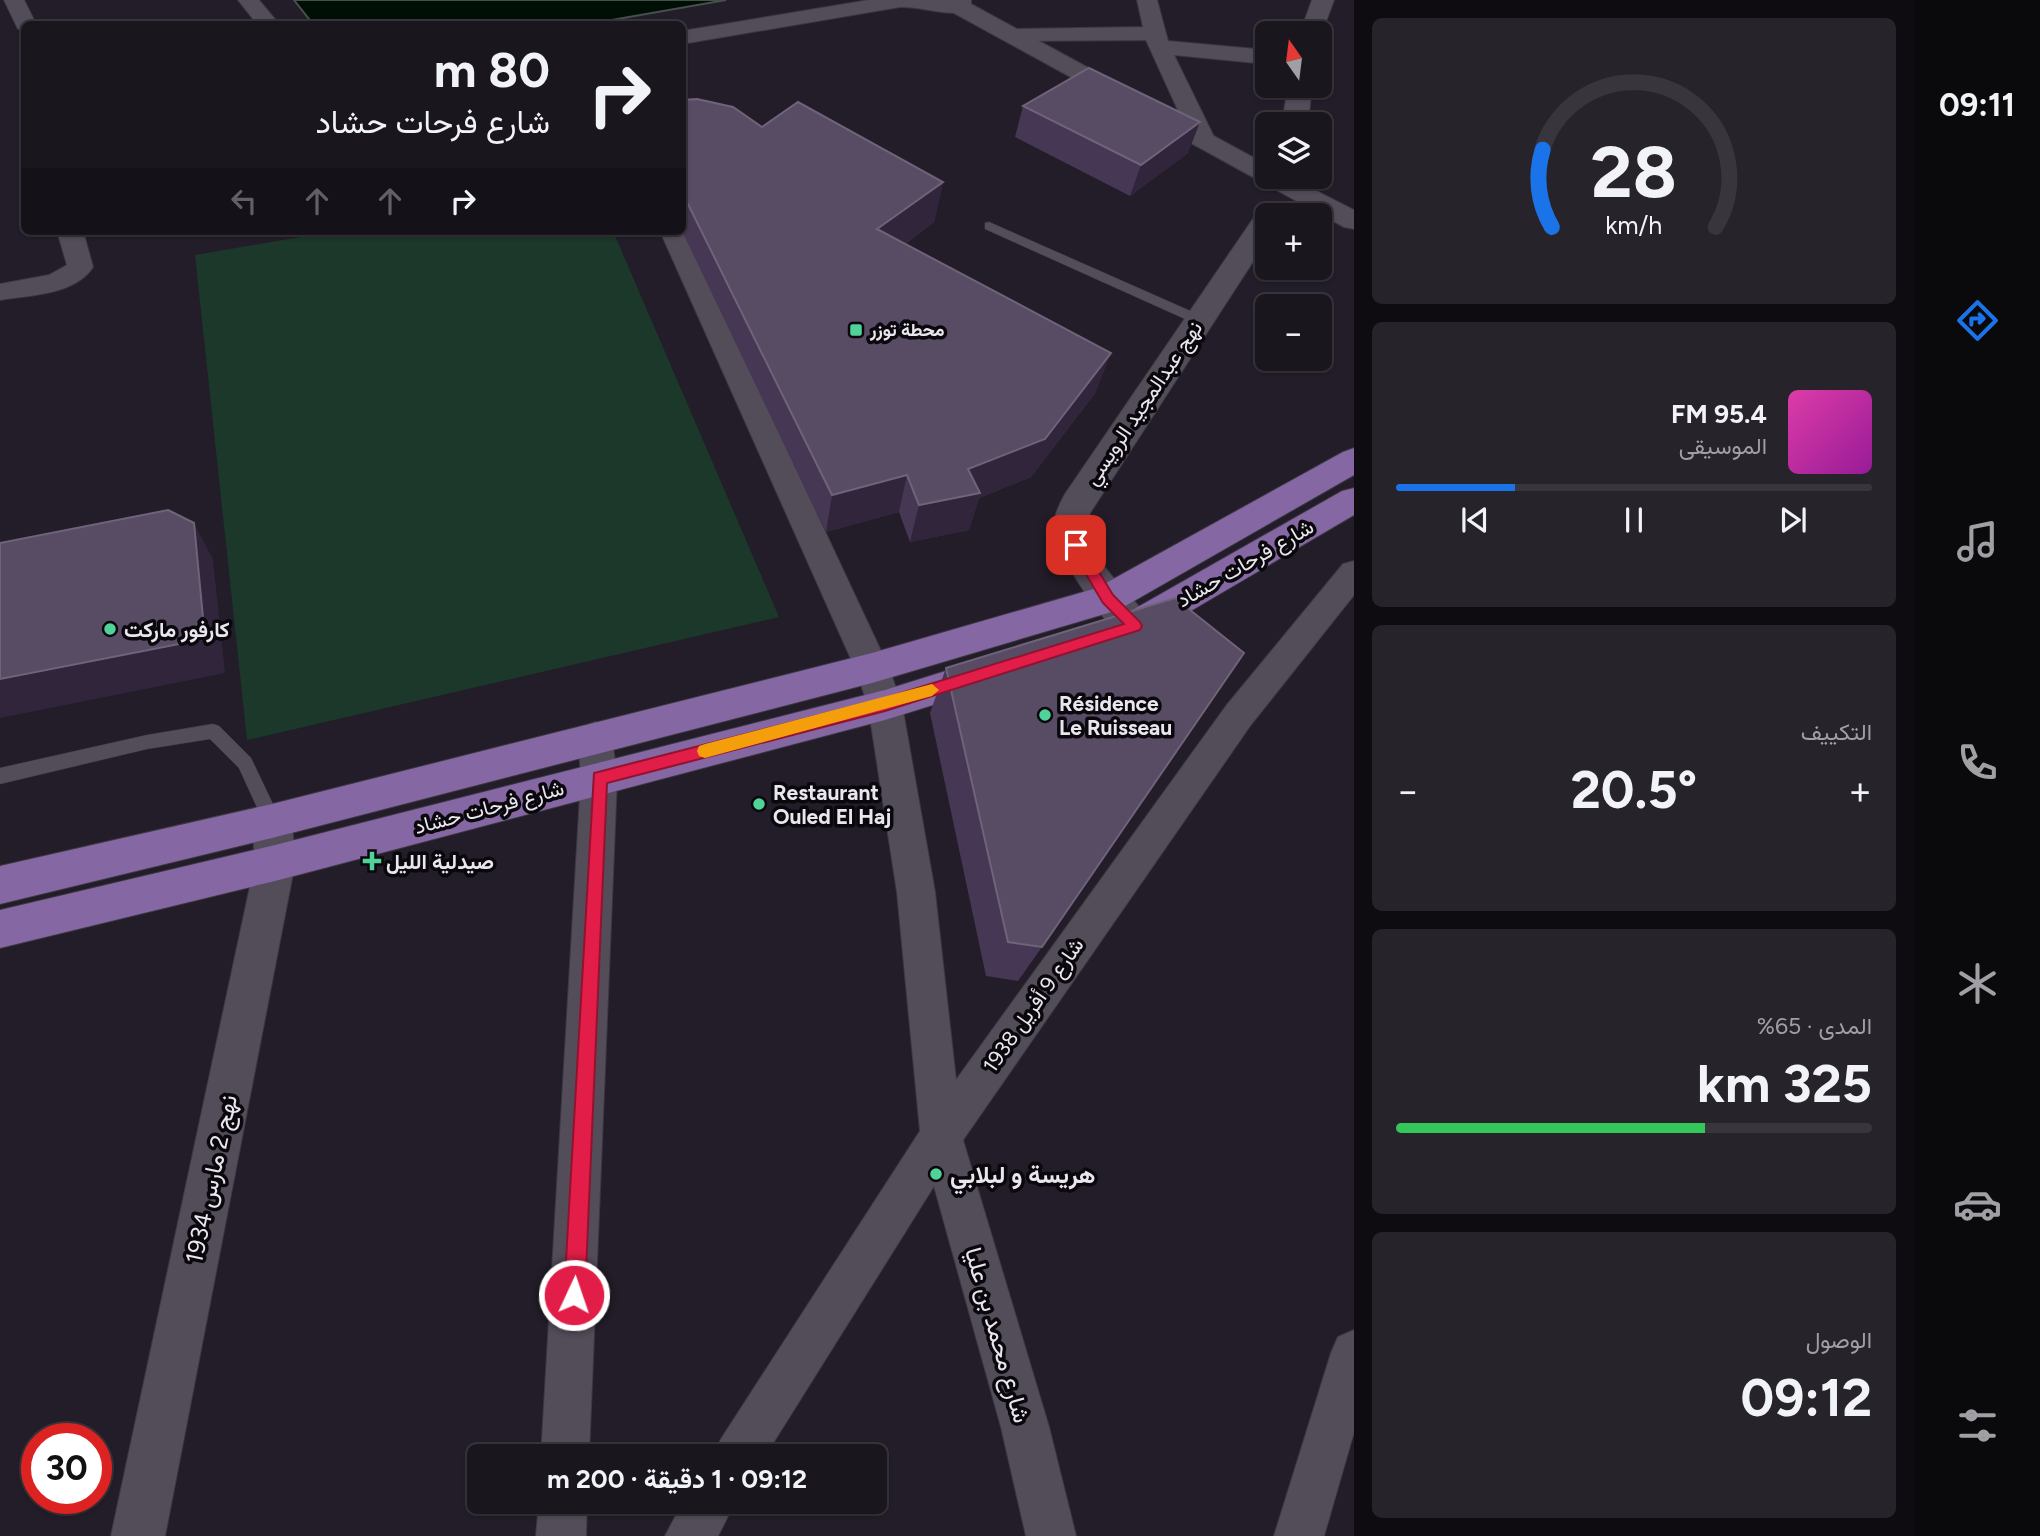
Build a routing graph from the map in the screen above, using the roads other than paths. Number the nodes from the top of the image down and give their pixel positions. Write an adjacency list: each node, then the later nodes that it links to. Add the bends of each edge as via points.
1 (14, 0): 6 (street)
2 (248, 0): 7 (street)
3 (1147, 0): 11 (street)
4 (1323, 0): 8 (street)
5 (960, 3): 9 (street); 10 (street, via 900,2)
6 (24, 21)
7 (266, 21)
8 (1316, 21)
9 (1012, 35): 11 (street); 13 (street)
10 (686, 37)
11 (1157, 40): 12 (street); 13 (street)
12 (1255, 55)
13 (1204, 141): 14 (street)
14 (1255, 167)
15 (1297, 189): 16 (street)
16 (1354, 221)
17 (989, 226): 22 (lane)
18 (71, 235): 21 (street, via 80,267 71,276)
19 (675, 235): 30 (street, شارع محمد بن عليا)
20 (1255, 236): 22 (street, نهج عبدالمجيد الرويسي)
21 (0, 292)
22 (1199, 320): 26 (street, نهج عبدالمجيد الرويسي, via 1077,503 1071,522 1076,545)
23 (1354, 460): 26 (main road, شارع فرحات حشاد)
24 (1354, 500): 27 (main road, شارع فرحات حشاد)
25 (1354, 573): 38 (street, شارع 9 أفريل 1938, via 1238,716)
26 (1108, 599): 27 (street, نهج عبدالمجيد الرويسي); 30 (main road, شارع فرحات حشاد)
27 (1135, 626): 28 (main road, شارع فرحات حشاد)
28 (1096, 639)
29 (1017, 663): 31 (main road, شارع فرحات حشاد)
30 (872, 668): 31 (street, شارع محمد بن عليا); 32 (main road, شارع فرحات حشاد)
31 (885, 705): 34 (main road, شارع فرحات حشاد); 38 (street, شارع محمد بن عليا, via 916,892)
32 (594, 737): 34 (street); 35 (main road, شارع فرحات حشاد)
33 (0, 776): 35 (lane, via 213,731 245,763)
34 (599, 778): 35 (main road, شارع فرحات حشاد); 40 (street)
35 (273, 842): 36 (main road, شارع فرحات حشاد); 37 (main road, شارع فرحات حشاد); 44 (street, نهج 2 مارس 1934)
36 (0, 885)
37 (0, 929)
38 (941, 1136): 41 (street, شارع 9 أفريل 1938); 47 (street, شارع محمد بن عليا, via 1026,1427)
39 (1354, 1353): 48 (street)
40 (566, 1444)
41 (746, 1444)
42 (562, 1514): 45 (street)
43 (704, 1514): 46 (street)
44 (138, 1536)
45 (561, 1536)
46 (690, 1536)
47 (1051, 1536)
48 (1299, 1536)

